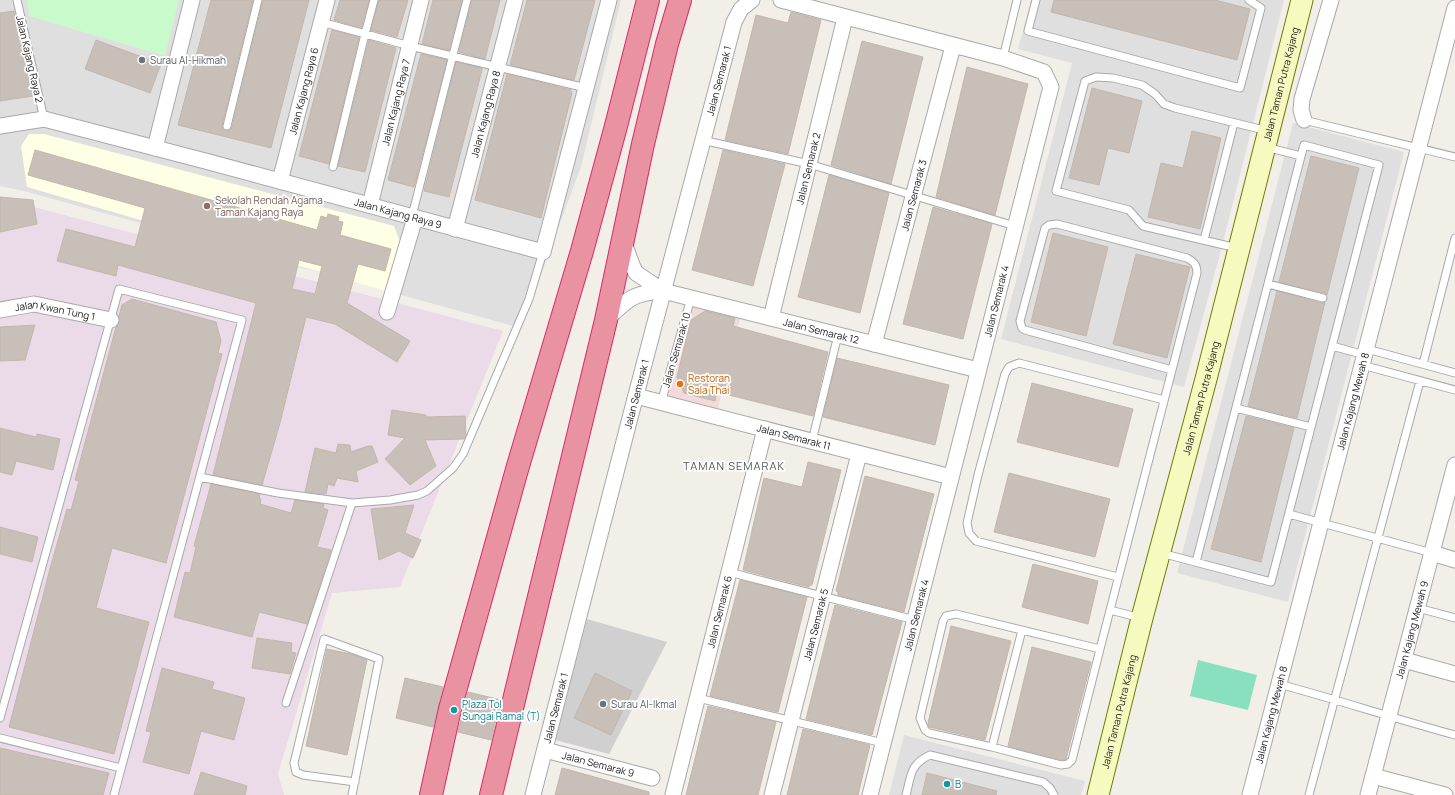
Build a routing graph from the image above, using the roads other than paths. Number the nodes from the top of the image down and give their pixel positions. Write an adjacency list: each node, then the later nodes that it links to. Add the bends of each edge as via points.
1 (17, 0): 29 (lane, Jalan Kajang Raya 2)
2 (192, 0): 36 (street)
3 (258, 0): 33 (lane)
4 (327, 0): 21 (street, Jalan Kajang Raya 6)
5 (374, 0): 22 (lane)
6 (421, 0): 23 (street, Jalan Kajang Raya 7)
7 (467, 0): 25 (lane)
8 (515, 0): 27 (street, Jalan Kajang Raya 8)
9 (609, 0): 28 (street)
10 (648, 0): 122 (highway, via 580,258 450,709)
11 (680, 0): 49 (highway, via 667,44)
12 (752, 0): 35 (street, Jalan Semarak 1, via 741,9 734,22)
13 (781, 0): 20 (street, Jalan Semarak 4)
14 (1017, 0): 26 (lane)
15 (1036, 0): 16 (lane, via 1028,31 1240,88 1261,8)
16 (1249, 0)
17 (1302, 0): 34 (street, Jalan Taman Putra Kajang)
18 (1331, 0): 30 (street, via 1302,99 1301,110)
19 (1455, 8): 37 (street, Jalan Kajang Mewah 8)
20 (845, 18): 24 (street, Jalan Semarak 4); 40 (street, Jalan Semarak 2)
21 (321, 22): 22 (lane); 42 (street, Jalan Kajang Raya 6)
22 (365, 34): 23 (lane); 41 (lane)
23 (410, 46): 25 (lane); 44 (street, Jalan Kajang Raya 7)
24 (953, 46): 26 (street, Jalan Semarak 4); 43 (street, Jalan Semarak 3)
25 (452, 56): 27 (lane); 45 (lane)
26 (1003, 58): 46 (street, Jalan Semarak 4, via 1044,72 1051,88)
27 (498, 67): 28 (lane); 47 (street, Jalan Kajang Raya 8)
28 (586, 88): 52 (street)
29 (44, 119): 32 (street, Jalan Kajang Raya 9); 36 (street, Jalan Kajang Raya 9)
30 (1304, 120): 37 (lane)
31 (1234, 123): 34 (lane); 50 (lane); 50 (lane, via 1164,104 1142,86 1113,78 1096,77 1085,82 1056,191 1129,210 1144,226)
32 (0, 126)
33 (227, 126)
34 (1266, 139): 38 (lane); 51 (street, Jalan Taman Putra Kajang)
35 (702, 140): 40 (lane); 54 (street, Jalan Semarak 1)
36 (155, 148): 42 (street, Jalan Kajang Raya 9)
37 (1418, 148): 39 (lane); 65 (street, Jalan Kajang Mewah 8)
38 (1301, 156): 53 (lane); 64 (lane, via 1304,145 1379,164)
39 (1455, 156)
40 (809, 164): 43 (lane); 59 (street, Jalan Semarak 2)
41 (333, 167)
42 (280, 181): 44 (street, Jalan Kajang Raya 9)
43 (914, 196): 46 (lane); 63 (street, Jalan Semarak 3)
44 (370, 205): 45 (street, Jalan Kajang Raya 9)
45 (414, 217): 47 (street, Jalan Kajang Raya 9); 58 (street)
46 (1015, 226): 67 (street, Jalan Semarak 4)
47 (455, 229): 52 (street, Jalan Kajang Raya 9)
48 (1455, 238): 66 (lane)
49 (623, 240): 54 (street, Jalan Semarak 12, via 636,272); 61 (highway)
50 (1204, 240): 51 (lane)
51 (1239, 248): 88 (street, Jalan Taman Putra Kajang)
52 (543, 252): 84 (lane, via 521,319 463,454 453,468 427,491 418,495)
53 (1268, 284): 56 (lane); 75 (lane)
54 (663, 291): 55 (street, Jalan Semarak 12); 61 (street, Jalan Semarak 12, via 642,293 626,301); 72 (street, Jalan Semarak 1)
55 (691, 298): 59 (street, Jalan Semarak 12); 74 (lane, Jalan Semarak 10)
56 (1323, 298)
57 (0, 310): 60 (street, Jalan Kwan Tung 1, via 34,304)
58 (387, 312)
59 (771, 318): 62 (street, Jalan Semarak 12)
60 (111, 320): 81 (lane, via 119,289 242,320); 109 (lane)
61 (606, 320): 123 (highway)
62 (838, 335): 63 (street, Jalan Semarak 12); 78 (lane)
63 (874, 344): 67 (street, Jalan Semarak 12)
64 (1332, 346): 65 (lane); 76 (lane)
65 (1365, 356): 66 (lane); 70 (lane); 86 (street, Jalan Kajang Mewah 8)
66 (1422, 364): 69 (lane)
67 (978, 370): 82 (street, Jalan Semarak 4)
68 (1172, 370): 68 (lane, via 1197,273 1194,262 1057,224 1045,228 1020,321 1022,328); 73 (lane)
69 (1455, 373)
70 (1420, 381): 71 (lane); 87 (lane)
71 (1455, 390)
72 (636, 396): 74 (street, Jalan Semarak 11); 115 (street, Jalan Semarak 1)
73 (1164, 400): 93 (lane); 93 (lane, via 1019,363 1009,368 1005,374 978,475 967,523 969,533 976,541)
74 (661, 403): 77 (street, Jalan Semarak 11)
75 (1236, 408): 76 (lane); 91 (lane)
76 (1311, 427): 85 (lane)
77 (765, 429): 78 (street, Jalan Semarak 11); 92 (street, Jalan Semarak 6)
78 (812, 441): 79 (street, Jalan Semarak 11)
79 (859, 454): 82 (street, Jalan Semarak 11); 94 (street, Jalan Semarak 5)
80 (1455, 465): 83 (street, Jalan Kajang Mewah 9)
81 (200, 477): 84 (lane, via 278,493); 116 (lane)
82 (951, 477): 99 (street, Jalan Semarak 4)
83 (1451, 499): 89 (street, Jalan Kajang Mewah 9)
84 (352, 503): 107 (lane)
85 (1289, 514): 86 (lane); 91 (lane, via 1271,582)
86 (1321, 523): 87 (lane); 104 (street, Jalan Kajang Mewah 8)
87 (1378, 538): 89 (lane); 106 (lane)
88 (1160, 553): 91 (lane); 97 (street, Jalan Taman Putra Kajang)
89 (1432, 553): 90 (street); 95 (street, Jalan Kajang Mewah 9)
90 (1455, 560)
91 (1196, 562)
92 (729, 572): 94 (lane); 105 (street, Jalan Semarak 6)
93 (1118, 577): 96 (lane)
94 (823, 595): 99 (lane); 110 (street, Jalan Semarak 5)
95 (1418, 608): 98 (lane); 102 (street, Jalan Kajang Mewah 9)
96 (1110, 610): 97 (lane); 101 (lane)
97 (1142, 618): 130 (street, Jalan Taman Putra Kajang)
98 (1455, 618)
99 (915, 620): 113 (street, Jalan Semarak 4)
100 (1022, 630): 101 (lane); 114 (lane); 114 (lane, via 956,614 946,616 942,621 920,718 922,725 929,733)
101 (1100, 649): 114 (lane, via 1072,760 1068,764 1061,765)
102 (1404, 660): 103 (street); 108 (street, Jalan Kajang Mewah 9)
103 (1455, 674)
104 (1279, 684): 106 (lane); 131 (street, Jalan Kajang Mewah 8)
105 (698, 698): 110 (lane); 125 (street, Jalan Semarak 6)
106 (1335, 699): 108 (lane); 132 (lane)
107 (286, 703)
108 (1389, 717): 111 (lane); 117 (street, Jalan Kajang Mewah 9)
109 (0, 718)
110 (791, 721): 113 (lane); 126 (street, Jalan Semarak 5)
111 (1455, 735)
112 (0, 738): 116 (lane)
113 (884, 743): 127 (street, Jalan Semarak 4)
114 (992, 747)
115 (545, 750): 118 (street, Jalan Semarak 9); 124 (street, Jalan Semarak 1)
116 (121, 768): 120 (lane)
117 (1373, 776): 133 (street, Jalan Kajang Mewah 9); 134 (street)
118 (652, 778)
119 (355, 782): 119 (lane, via 303,776 296,772 294,763 324,639 380,659); 121 (lane)
120 (114, 795)
121 (352, 795)
122 (431, 795)
123 (491, 795)
124 (533, 795)
125 (674, 795)
126 (772, 795)
127 (870, 795)
128 (906, 795): 129 (lane, via 913,767 930,755 1043,782)
129 (1054, 795)
130 (1098, 795)
131 (1250, 795)
132 (1309, 795)
133 (1368, 795)
134 (1445, 795)

